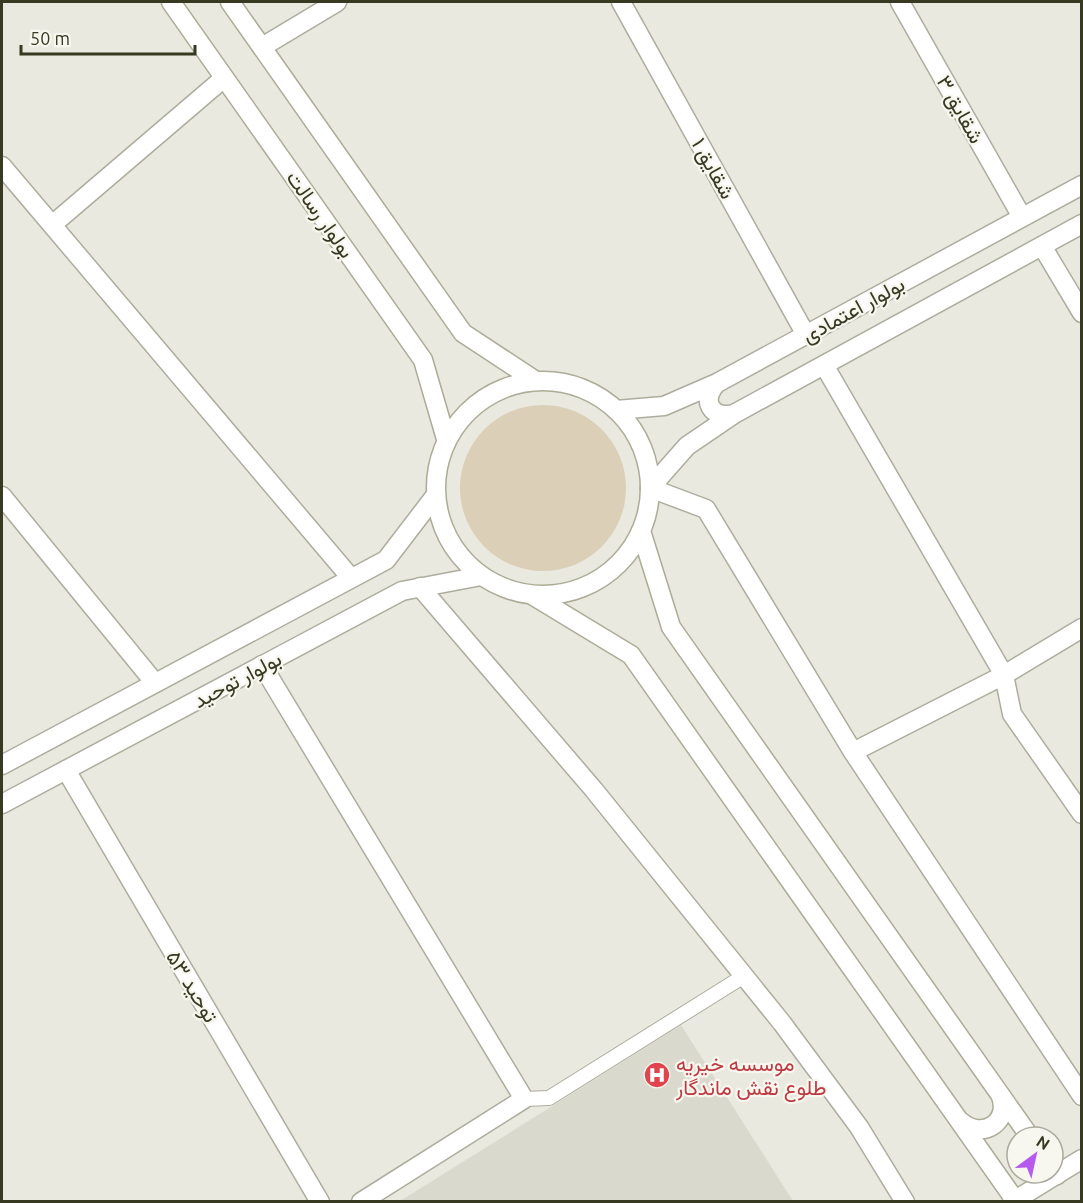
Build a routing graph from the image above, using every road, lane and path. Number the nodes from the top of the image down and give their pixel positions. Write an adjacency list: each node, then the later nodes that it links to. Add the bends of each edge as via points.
1 (171, 2): 7 (street, بولوار رسالت)
2 (230, 2): 6 (street)
3 (337, 2): 6 (street)
4 (621, 2): 15 (street, شقایق ۱)
5 (900, 2): 10 (street, شقایق ۳)
6 (262, 47): 17 (street, via 463,333)
7 (224, 78): 12 (street); 21 (street, بولوار رسالت, via 423,360)
8 (2, 166): 12 (street)
9 (1082, 184): 10 (street, بولوار اعتمادی)
10 (1022, 217): 15 (street, بولوار اعتمادی)
11 (1082, 224): 13 (street, بولوار اعتمادی)
12 (52, 225): 27 (street)
13 (1042, 246): 14 (street); 16 (street, بولوار اعتمادی)
14 (1082, 313)
15 (806, 335): 18 (street, بولوار اعتمادی)
16 (824, 365): 20 (street, بولوار اعتمادی); 32 (street)
17 (536, 381): 19 (street, via 579,387); 21 (street, via 514,384 484,398 459,420)
18 (717, 383): 19 (street, بولوار اعتمادی, via 664,406); 20 (street, via 708,395 709,403 719,415)
19 (616, 410): 22 (street, via 642,446)
20 (734, 414): 22 (street, بولوار اعتمادی, via 687,446)
21 (447, 439): 24 (street, via 439,457)
22 (650, 488): 25 (street); 34 (street, via 706,509)
23 (2, 496): 33 (street)
24 (435, 496): 26 (street, via 439,516 455,550); 27 (street, بولوار توحید, via 386,560)
25 (642, 531): 29 (street, via 620,563 589,585 570,592); 40 (street, via 671,627)
26 (481, 576): 28 (street, بولوار توحید); 29 (street)
27 (351, 579): 33 (street, بولوار توحید)
28 (420, 587): 31 (street, بولوار توحید, via 402,591); 39 (street, via 594,790)
29 (532, 595): 43 (street, via 631,655)
30 (1082, 628): 32 (street)
31 (262, 665): 36 (street, بولوار توحید); 42 (street)
32 (1004, 675): 34 (street); 38 (street, via 1012,714)
33 (155, 683): 35 (street, بولوار توحید)
34 (853, 752): 41 (street)
35 (2, 765)
36 (66, 770): 37 (street, بولوار توحید); 49 (street, توحید ۵۳)
37 (2, 804)
38 (1082, 814)
39 (744, 976): 42 (lane, via 549,1098); 51 (street, via 859,1127)
40 (999, 1092): 43 (street, via 1002,1110 993,1126 975,1130); 44 (street)
41 (1082, 1096)
42 (524, 1099): 50 (street)
43 (959, 1120): 48 (street)
44 (1022, 1125)
45 (1082, 1159): 46 (street)
46 (1065, 1167)
47 (1037, 1185): 48 (street)
48 (1014, 1201)
49 (320, 1202)
50 (361, 1202)
51 (905, 1202)

